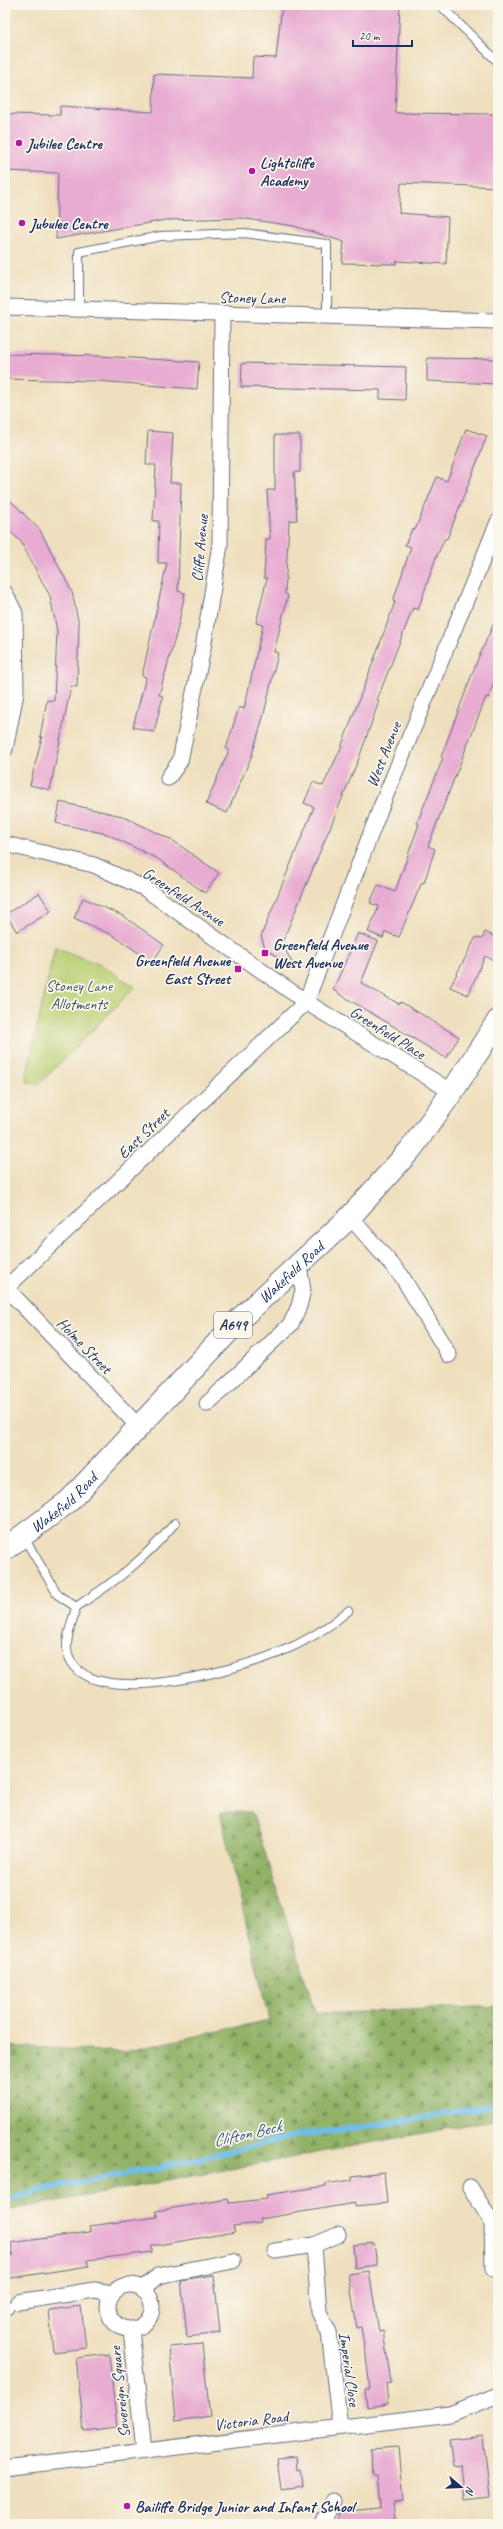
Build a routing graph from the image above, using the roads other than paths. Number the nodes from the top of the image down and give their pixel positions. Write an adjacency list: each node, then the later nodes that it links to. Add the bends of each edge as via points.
1 (440, 5): 2 (lane)
2 (498, 62)
3 (5, 307): 4 (street, Stoney Lane)
4 (79, 309): 5 (street, Stoney Lane); 6 (lane, via 79,252 161,236 244,233 327,244)
5 (222, 314): 6 (street, Stoney Lane); 11 (street, Cliffe Avenue, via 220,545 203,648 180,761)
6 (327, 317): 7 (street, Stoney Lane)
7 (498, 321)
8 (498, 522): 13 (street, West Avenue, via 381,807)
9 (5, 593): 10 (street, via 15,613 16,693)
10 (5, 749)
11 (168, 778)
12 (5, 844): 13 (street, Greenfield Avenue, via 94,865 144,888)
13 (306, 1002): 15 (street, Greenfield Place); 18 (street, East Street)
14 (498, 1021): 15 (main road, Wakefield Road / A649)
15 (452, 1092): 16 (main road, Wakefield Road / A649, via 411,1149)
16 (350, 1217): 17 (main road, Wakefield Road / A649); 19 (street, via 401,1275)
17 (299, 1266): 20 (street, via 303,1290 291,1324); 21 (main road, Wakefield Road / A649, via 242,1317)
18 (6, 1289): 21 (street, Holme Street)
19 (449, 1355)
20 (206, 1404)
21 (138, 1426): 23 (main road, Wakefield Road / A649, via 69,1501)
22 (175, 1523): 25 (lane, via 152,1551 124,1575)
23 (23, 1536): 24 (main road, Wakefield Road / A649); 25 (lane, via 58,1595)
24 (5, 1548)
25 (76, 1607): 26 (lane, via 67,1642 71,1662 84,1674 114,1684 127,1685 183,1680 276,1654 315,1634)
26 (348, 1611)
27 (470, 2186): 28 (street)
28 (495, 2221): 33 (street)
29 (338, 2235): 30 (street)
30 (314, 2245): 31 (street); 39 (street, Imperial Close, via 319,2312 329,2332)
31 (275, 2250)
32 (232, 2261): 34 (street, via 158,2276)
33 (493, 2269)
34 (143, 2288): 35 (street, via 130,2284 116,2288); 37 (street, Sovereign Square, via 151,2300 151,2313 144,2324)
35 (112, 2293): 36 (street, via 94,2290); 37 (street, Sovereign Square, via 107,2307 112,2320 117,2326)
36 (10, 2306)
37 (131, 2329): 40 (street, Sovereign Square)
38 (498, 2395): 39 (street, Victoria Road, via 450,2414)
39 (340, 2428): 40 (street, Victoria Road)
40 (144, 2451): 41 (street, Victoria Road)
41 (5, 2468)
42 (333, 2501): 43 (street)
43 (322, 2524)

